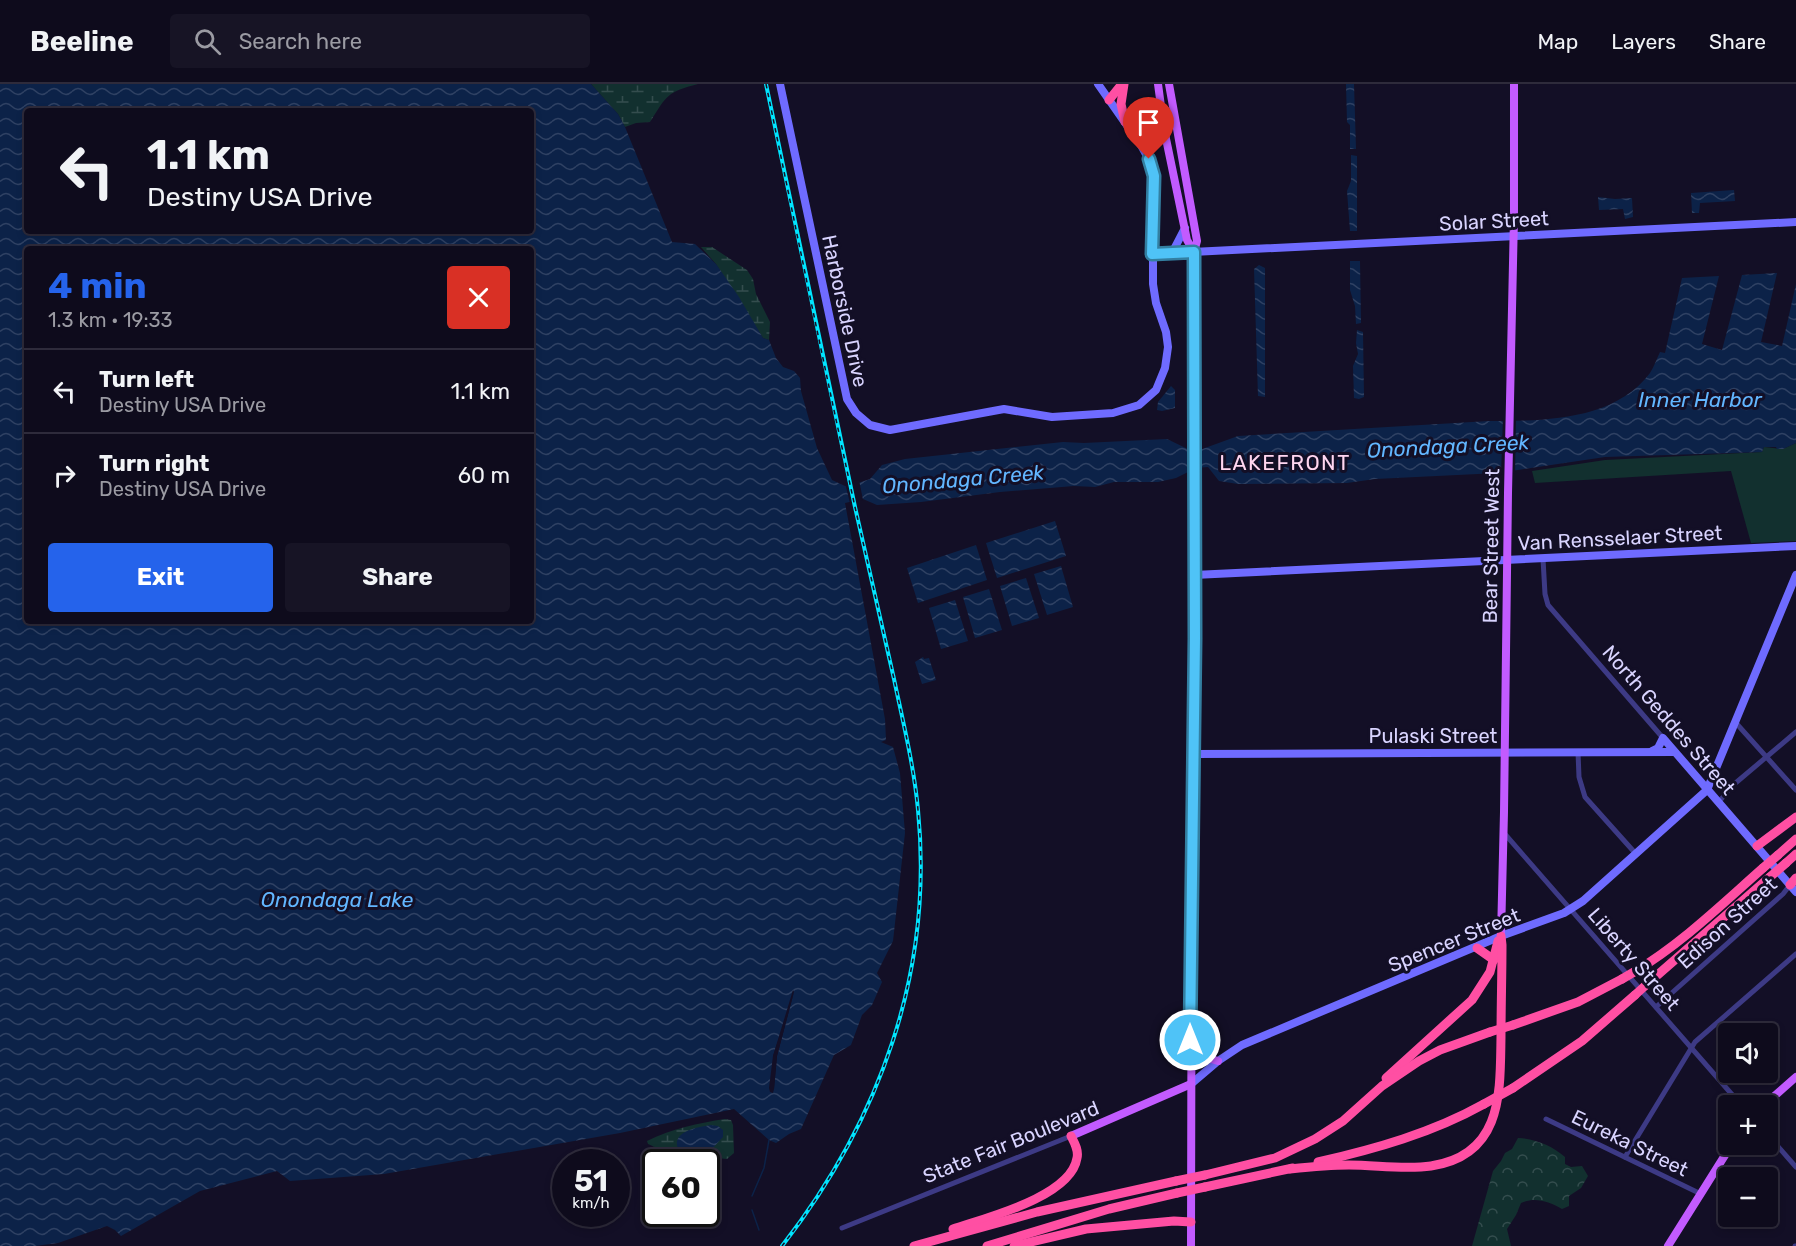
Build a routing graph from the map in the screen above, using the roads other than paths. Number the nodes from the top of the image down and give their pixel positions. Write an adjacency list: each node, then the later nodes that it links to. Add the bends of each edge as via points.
1 (780, 84): 15 (street, Harborside Drive, via 847,399 870,425 901,430 1004,409 1052,417 1113,413 1139,405 1156,390 1167,359 1166,332 1154,294)
2 (1098, 84): 8 (street, Harborside Drive)
3 (1117, 84): 8 (highway)
4 (1123, 84): 8 (highway); 9 (highway, via 1121,104)
5 (1158, 84): 11 (main road)
6 (1169, 84): 13 (main road, via 1196,235)
7 (1514, 84): 12 (main road, Bear Street West)
8 (1108, 98): 9 (street, Harborside Drive)
9 (1125, 123): 15 (street, Harborside Drive, via 1153,167)
10 (1796, 222): 12 (street, Solar Street)
11 (1185, 228): 13 (main road); 14 (street)
12 (1514, 237): 13 (street, Solar Street); 18 (main road, Bear Street West)
13 (1194, 252): 14 (street, Solar Street); 19 (main road)
14 (1172, 253): 15 (street, Solar Street)
15 (1152, 254)
16 (1796, 546): 17 (street, Van Rensselaer Street)
17 (1543, 559): 18 (street, Van Rensselaer Street); 23 (street, North Geddes Street, via 1548,605)
18 (1508, 561): 19 (street, Van Rensselaer Street); 28 (main road, Bear Street West)
19 (1194, 574): 27 (main road)
20 (1796, 575): 21 (street)
21 (1736, 723): 29 (street); 30 (street)
22 (1796, 732): 29 (street)
23 (1662, 738): 24 (street, via 1658,748); 26 (street, North Geddes Street)
24 (1651, 751): 25 (street, Pulaski Street); 26 (street, Pulaski Street)
25 (1578, 752): 28 (street, Pulaski Street); 39 (street, via 1585,797)
26 (1674, 752): 32 (street, North Geddes Street)
27 (1193, 753): 28 (street, Pulaski Street); 48 (main road)
28 (1505, 753): 36 (main road, Bear Street West)
29 (1767, 757): 31 (street); 33 (street)
30 (1713, 778): 31 (street, via 1720,787); 32 (street)
31 (1732, 786): 34 (street)
32 (1707, 790): 34 (street, North Geddes Street); 39 (street, Spencer Street)
33 (1796, 790)
34 (1718, 802): 38 (street, North Geddes Street)
35 (1796, 817): 38 (highway)
36 (1504, 833): 42 (street, Liberty Street); 43 (main road, Bear Street West)
37 (1796, 839): 55 (highway, bridge, via 1685,936 1634,972 1578,1002 1440,1050 1382,1086)
38 (1757, 846): 41 (street, North Geddes Street)
39 (1636, 854): 42 (street, Spencer Street)
40 (1796, 854): 62 (highway, bridge, via 1582,1041 1513,1088 1426,1131)
41 (1794, 885): 47 (street, Edison Street)
42 (1570, 910): 43 (street, Spencer Street); 47 (street, Liberty Street)
43 (1500, 936): 44 (street, Spencer Street); 46 (highway); 62 (highway, via 1500,1082 1496,1114 1483,1137 1461,1156 1432,1166)
44 (1477, 948): 46 (highway); 50 (street, Spencer Street, via 1253,1040)
45 (1796, 954): 49 (street)
46 (1494, 960): 55 (highway, via 1472,1000)
47 (1656, 1007): 49 (street, Liberty Street)
48 (1190, 1040): 50 (main road, via 1201,1056); 52 (main road)
49 (1691, 1047): 53 (street, Liberty Street); 60 (street)
50 (1218, 1061): 52 (street, Spencer Street)
51 (1796, 1077): 54 (main road)
52 (1191, 1084): 57 (main road, State Fair Boulevard); 64 (main road)
53 (1732, 1095)
54 (1776, 1095)
55 (1361, 1104): 66 (highway, bridge, via 1315,1139 1261,1162 1037,1212)
56 (1546, 1119): 60 (street, Eureka Street)
57 (1071, 1136): 65 (street, State Fair Boulevard); 66 (highway, via 1077,1150 1075,1166 1049,1191)
58 (1778, 1147): 61 (street)
59 (1725, 1155): 63 (main road)
60 (1624, 1157): 63 (street, Eureka Street)
61 (1796, 1167)
62 (1290, 1169): 67 (highway, bridge, via 1108,1209)
63 (1701, 1194): 70 (main road)
64 (1191, 1222): 68 (highway, via 1086,1229); 69 (main road)
65 (842, 1228)
66 (912, 1246)
67 (987, 1246)
68 (1014, 1246)
69 (1191, 1246)
70 (1668, 1246)

